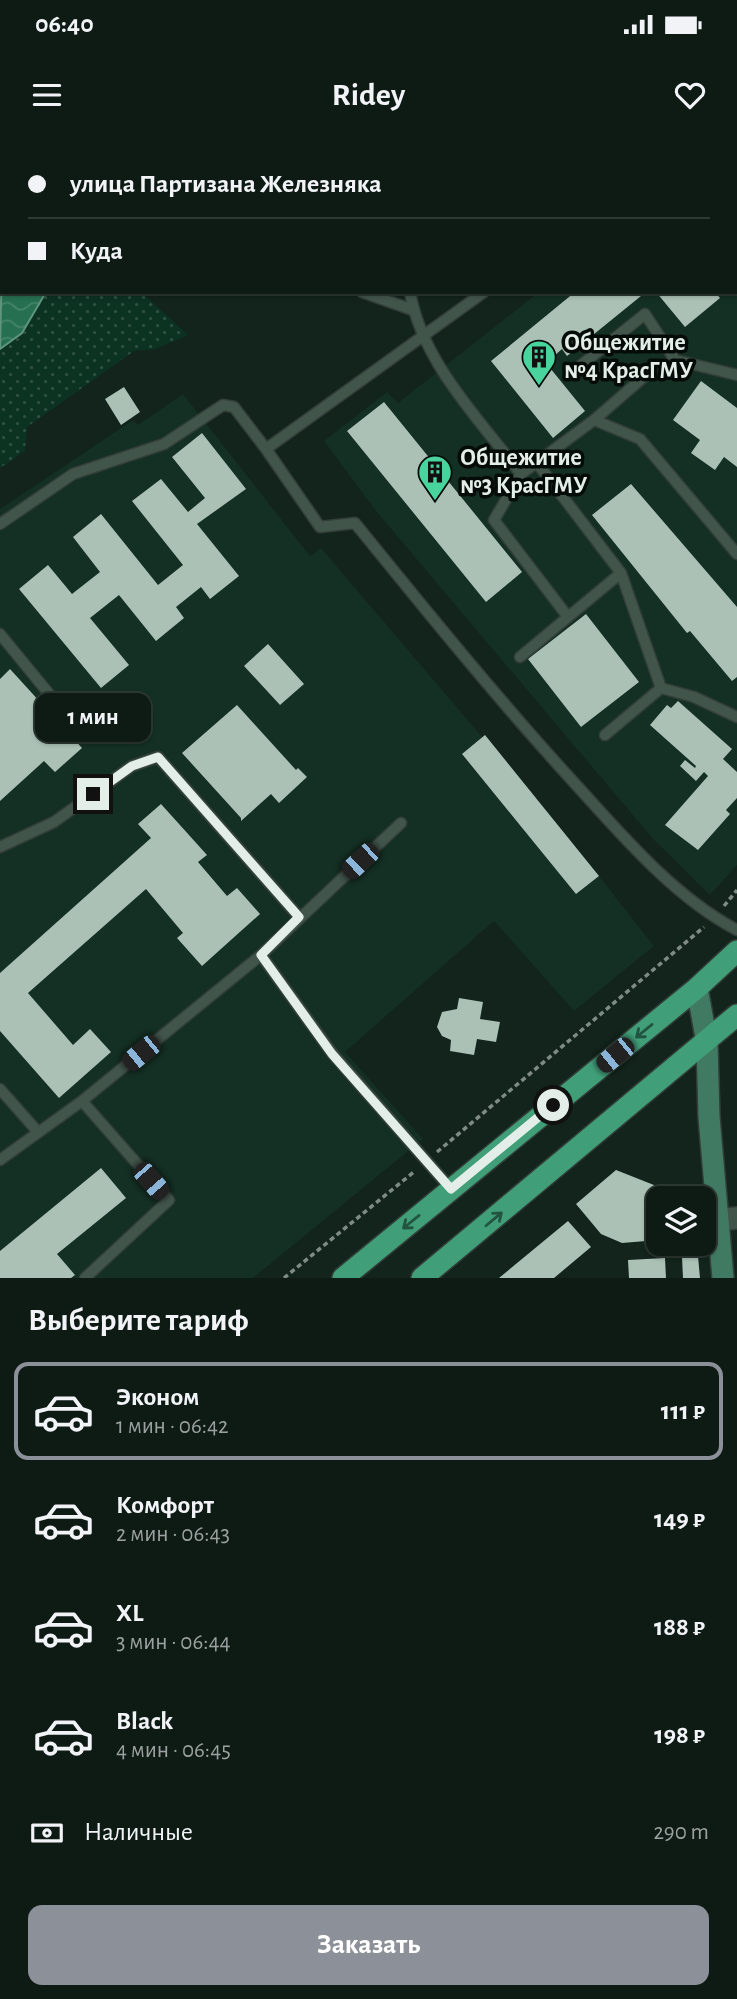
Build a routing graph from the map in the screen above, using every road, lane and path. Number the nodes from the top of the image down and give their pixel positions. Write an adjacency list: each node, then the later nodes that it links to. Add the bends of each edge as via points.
1 (368, 294): 4 (lane)
2 (410, 294): 4 (lane)
3 (481, 294): 5 (lane)
4 (413, 310): 5 (lane)
5 (426, 335): 10 (lane); 12 (lane, via 438,365)
6 (675, 360): 7 (lane, via 645,314); 8 (lane); 9 (lane, via 646,375)
7 (580, 366)
8 (737, 375)
9 (594, 420): 11 (lane); 14 (lane, via 640,439)
10 (266, 449): 13 (lane, via 234,407 223,405 164,444 73,474); 26 (lane, via 320,527 355,523 506,709 629,845)
11 (537, 463): 12 (lane); 15 (lane)
12 (521, 474): 16 (lane, via 494,520)
13 (0, 524)
14 (737, 554)
15 (621, 573): 16 (lane); 19 (lane)
16 (568, 617): 18 (lane)
17 (0, 634): 20 (lane)
18 (520, 657)
19 (662, 688): 21 (lane, via 695,697); 22 (lane)
20 (59, 706)
21 (737, 717)
22 (606, 735)
23 (401, 824): 25 (lane)
24 (0, 847): 25 (lane, via 54,822 132,766 158,757)
25 (299, 917): 29 (lane)
26 (714, 918): 27 (lane); 37 (path)
27 (737, 930)
28 (737, 951): 30 (main road)
29 (261, 955): 34 (lane); 37 (lane, via 332,1054)
30 (697, 988): 32 (street); 38 (main road, one-way to 38)
31 (737, 1015): 32 (main road)
32 (707, 1043): 39 (street); 43 (main road, one-way to 32)
33 (0, 1089): 35 (lane)
34 (82, 1101): 35 (lane); 40 (lane, via 169,1200)
35 (38, 1132): 36 (lane)
36 (0, 1160)
37 (426, 1162): 38 (lane); 41 (path)
38 (451, 1189): 42 (main road, one-way to 42)
39 (727, 1219): 44 (street)
40 (85, 1278)
41 (284, 1278)
42 (343, 1278)
43 (422, 1278)
44 (723, 1278)

